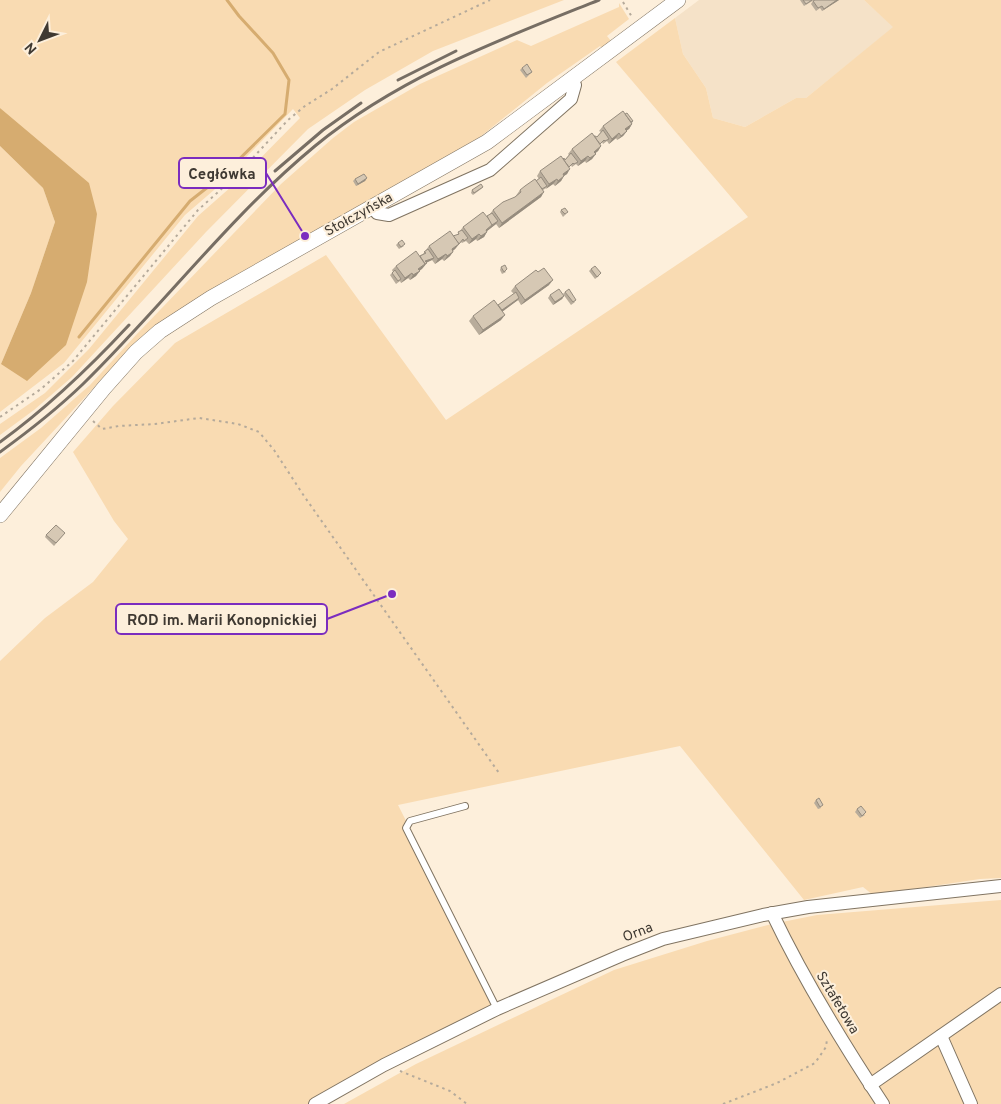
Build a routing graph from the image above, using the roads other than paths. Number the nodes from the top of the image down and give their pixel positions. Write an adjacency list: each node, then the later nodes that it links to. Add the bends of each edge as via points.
1 (678, 0): 2 (street, Stołczyńska)
2 (571, 79): 3 (street, Stołczyńska, via 487,142); 3 (street, via 575,86 571,100 490,170 389,215 376,213)
3 (373, 207): 4 (street, Stołczyńska, via 211,298 151,337 104,388)
4 (0, 515)
5 (465, 806): 9 (lane, via 410,821 406,828)
6 (1001, 886): 7 (street, Orna)
7 (772, 913): 9 (street, Orna, via 663,939); 11 (street, Sztafetowa, via 829,1019)
8 (1001, 994): 10 (street)
9 (498, 1009): 12 (street, Orna, via 384,1065)
10 (941, 1036): 11 (street); 14 (street)
11 (870, 1085): 13 (street, Sztafetowa)
12 (315, 1104)
13 (883, 1104)
14 (971, 1104)

